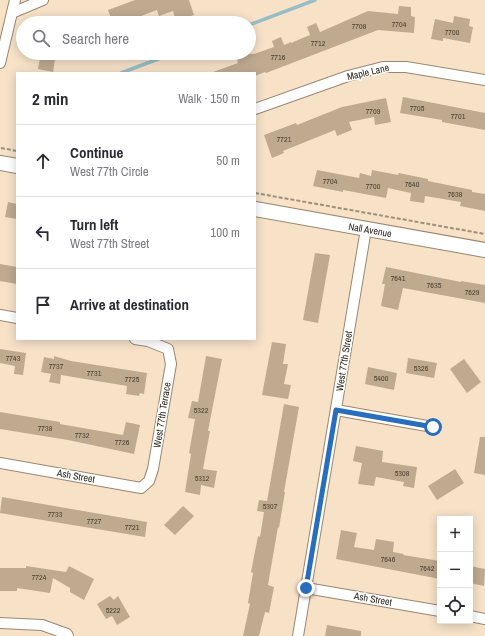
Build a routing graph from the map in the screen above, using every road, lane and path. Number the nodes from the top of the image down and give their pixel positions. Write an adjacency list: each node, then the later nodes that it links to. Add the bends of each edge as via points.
1 (15, 0): 3 (street)
2 (42, 0): 3 (street)
3 (12, 13): 4 (street)
4 (0, 63)
5 (485, 80): 6 (street, Maple Lane, via 406,67 383,67 348,76)
6 (256, 109)
7 (1, 148): 8 (path)
8 (16, 151)
9 (0, 163): 10 (main road)
10 (16, 166)
11 (256, 193): 14 (path)
12 (256, 209): 13 (main road, Nall Avenue)
13 (366, 229): 15 (main road, Nall Avenue); 19 (street, West 77th Street)
14 (485, 234)
15 (485, 250)
16 (0, 315): 17 (street)
17 (16, 318)
18 (142, 340): 22 (street, West 77th Terrace, via 168,349 170,364)
19 (336, 410): 20 (street); 23 (street, West 77th Street)
20 (433, 427)
21 (0, 463): 22 (street, Ash Street, via 141,488)
22 (149, 481)
23 (306, 588): 24 (street, Ash Street); 29 (street, West 77th Street)
24 (437, 610)
25 (473, 617): 26 (street)
26 (485, 619)
27 (0, 623): 28 (street, via 42,625)
28 (65, 634)
29 (298, 636)

